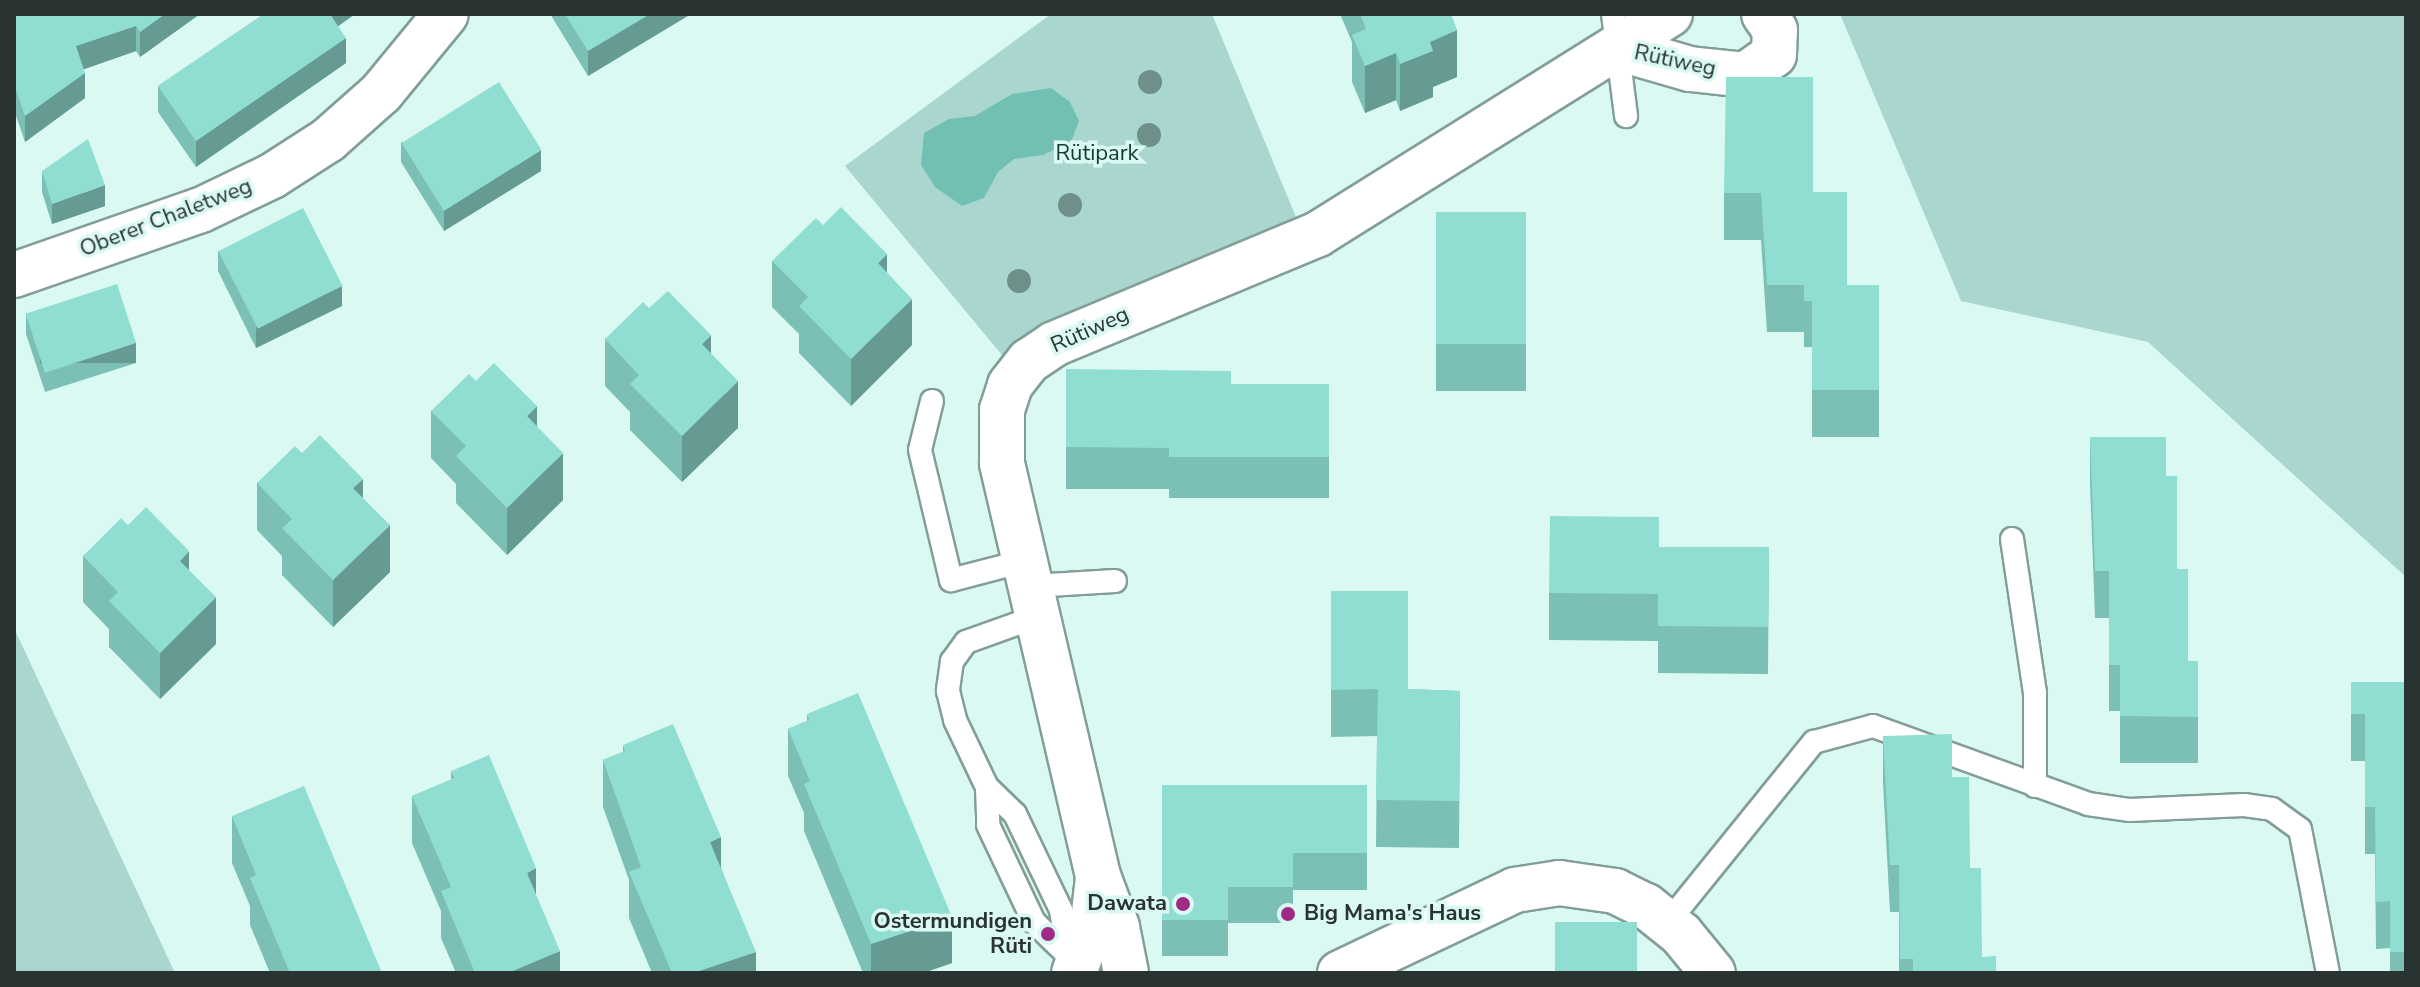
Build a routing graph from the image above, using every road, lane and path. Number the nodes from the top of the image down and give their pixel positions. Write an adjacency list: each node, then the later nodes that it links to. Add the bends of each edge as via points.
1 (446, 14): 6 (street, Oberer Chaletweg, via 381,93 328,140 272,176 201,210)
2 (1670, 14): 4 (street, Rütiweg)
3 (1764, 14): 4 (street, Rütiweg, via 1775,30 1774,55 1745,75 1690,69)
4 (1617, 32): 5 (lane); 10 (street, Rütiweg, via 1318,234 1054,344 1029,361 1010,385 1000,436)
5 (1626, 116)
6 (14, 275)
7 (932, 401): 10 (lane, via 920,450 951,580)
8 (2012, 539): 11 (lane, via 2035,693)
9 (1115, 581): 10 (lane)
10 (1032, 588): 12 (street, Rütiweg); 14 (lane, via 956,653 950,668 950,705 987,787 1015,814 1061,910)
11 (2035, 786): 13 (lane, via 1873,726 1814,742); 18 (lane, via 2129,810 2244,805 2272,809 2300,829)
12 (1098, 876): 14 (street, Rütiweg, via 1093,921); 15 (street, Rütiweg, via 1117,927)
13 (1668, 922): 16 (street, via 1615,891 1544,884 1494,899); 17 (street)
14 (1072, 965)
15 (1126, 973)
16 (1340, 973)
17 (1713, 973)
18 (2328, 973)

